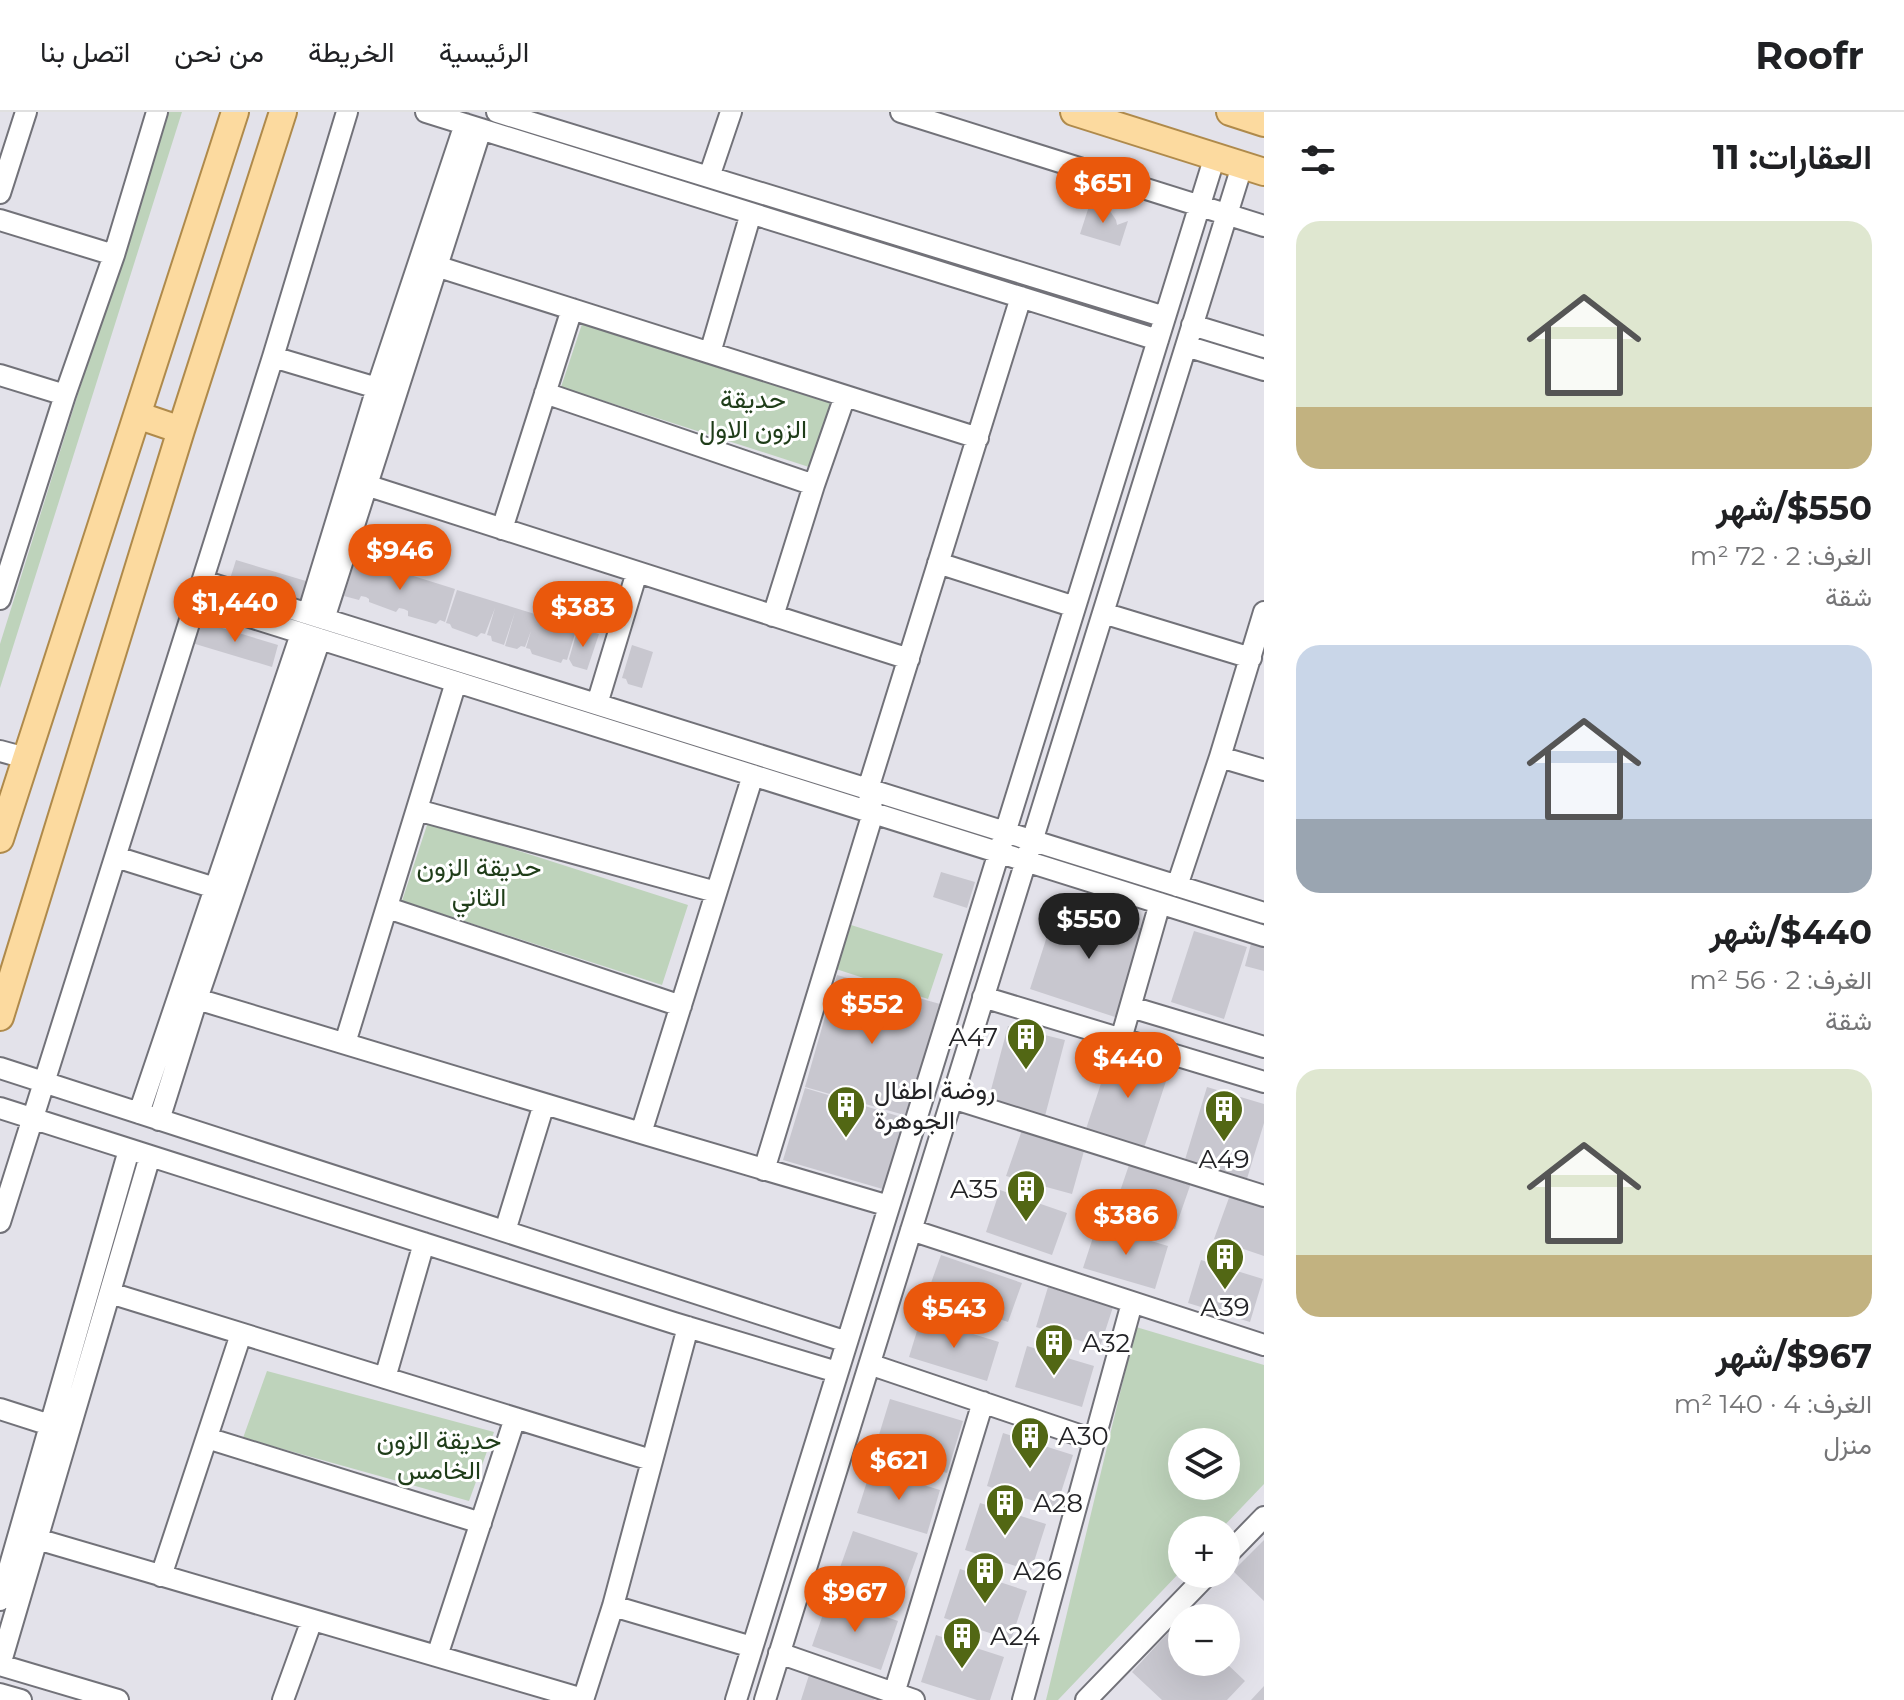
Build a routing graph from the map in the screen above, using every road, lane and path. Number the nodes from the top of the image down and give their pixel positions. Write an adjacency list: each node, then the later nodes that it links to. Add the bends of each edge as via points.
1 (26, 112): 17 (street)
2 (157, 112): 23 (street)
3 (235, 112): 40 (main road)
4 (283, 112): 41 (main road)
5 (347, 112): 33 (street)
6 (426, 112): 13 (street)
7 (497, 112): 16 (street)
8 (731, 112): 16 (street)
9 (901, 112): 18 (street)
10 (1074, 112): 14 (main road)
11 (1230, 112): 12 (main road)
12 (1264, 123)
13 (473, 126): 19 (street); 24 (street); 36 (street)
14 (1215, 156): 15 (main road); 18 (street)
15 (1253, 169): 20 (street)
16 (709, 177): 27 (street)
17 (0, 193)
18 (1199, 205): 20 (street); 27 (street)
19 (751, 213): 25 (street); 32 (street)
20 (1227, 214): 22 (street); 28 (street)
21 (0, 220): 23 (street)
22 (1264, 226)
23 (114, 255): 38 (street)
24 (436, 266): 26 (street); 43 (street)
25 (1021, 297): 29 (street); 42 (street)
26 (572, 309): 32 (street); 37 (street)
27 (1165, 317): 29 (street)
28 (1192, 325): 30 (street); 31 (street)
29 (1158, 340): 50 (street)
30 (1186, 346): 34 (street); 52 (street)
31 (1264, 347)
32 (710, 353): 39 (street)
33 (273, 357): 36 (street); 48 (street)
34 (1264, 370)
35 (0, 375): 38 (street)
36 (377, 388): 54 (street)
37 (545, 393): 44 (street); 45 (street)
38 (65, 395): 49 (street)
39 (845, 396): 42 (street); 44 (street)
40 (137, 415): 41 (main road); 61 (main road)
41 (181, 430): 84 (main road)
42 (978, 438): 46 (street)
43 (366, 485): 45 (street); 54 (street)
44 (814, 485): 53 (street)
45 (502, 529): 47 (street)
46 (938, 563): 50 (street); 56 (street)
47 (637, 572): 53 (street); 58 (street)
48 (199, 591): 54 (street); 71 (street)
49 (0, 599)
50 (1075, 607): 67 (street)
51 (1264, 612): 55 (street)
52 (1103, 613): 55 (street); 69 (street)
53 (773, 616): 56 (street)
54 (313, 626): 57 (street); 58 (street); 74 (street); 81 (street)
55 (1251, 658): 60 (street)
56 (909, 659): 64 (street)
57 (456, 682): 63 (street); 65 (street)
58 (597, 704): 64 (street)
59 (0, 751): 61 (street)
60 (1220, 757): 62 (street); 73 (street)
61 (26, 758): 68 (main road)
62 (1264, 770)
63 (753, 775): 66 (street); 75 (street)
64 (868, 789): 66 (street); 67 (street)
65 (417, 810): 75 (street); 77 (street)
66 (873, 813): 70 (street); 100 (street)
67 (1005, 832): 69 (street); 70 (street)
68 (0, 839)
69 (1032, 840): 72 (street); 73 (street)
70 (999, 853): 72 (street); 102 (street)
71 (116, 857): 74 (street); 90 (street)
72 (1026, 861): 76 (street); 80 (street)
73 (1177, 886): 78 (street)
74 (215, 888): 94 (street)
75 (716, 892): 82 (street)
76 (1160, 903): 79 (street); 83 (street)
77 (388, 908): 82 (street); 86 (street)
78 (1264, 913)
79 (1264, 936)
80 (983, 997): 85 (street); 91 (street)
81 (197, 999): 86 (street); 96 (street)
82 (681, 1006): 97 (street)
83 (1131, 1007): 85 (street); 87 (street)
84 (0, 1017)
85 (1121, 1039): 89 (street)
86 (345, 1043): 92 (street)
87 (1264, 1047)
88 (0, 1068): 90 (street)
89 (1264, 1082)
90 (44, 1083): 94 (street); 95 (street)
91 (952, 1098): 101 (street); 104 (street)
92 (544, 1104): 97 (street); 105 (street)
93 (0, 1108): 95 (street)
94 (139, 1113): 96 (street)
95 (33, 1119): 98 (street); 103 (street)
96 (159, 1120): 105 (street)
97 (641, 1133): 100 (street)
98 (129, 1150): 99 (street); 119 (street)
99 (150, 1156): 106 (street); 107 (street)
100 (764, 1170): 102 (street)
101 (1264, 1196)
102 (889, 1206): 111 (street)
103 (0, 1222)
104 (911, 1230): 108 (street); 133 (street)
105 (505, 1231): 111 (street)
106 (424, 1243): 109 (street); 115 (street)
107 (110, 1293): 110 (street); 125 (street)
108 (1132, 1303): 112 (street); 121 (street)
109 (688, 1327): 114 (street); 122 (street)
110 (241, 1334): 115 (street); 120 (street)
111 (847, 1342): 114 (street)
112 (1264, 1345)
113 (872, 1365): 116 (street)
114 (837, 1372): 132 (street)
115 (385, 1378): 118 (street)
116 (983, 1402): 121 (street); 137 (street)
117 (0, 1409): 119 (street)
118 (515, 1418): 122 (street); 124 (street)
119 (50, 1425): 129 (street)
120 (207, 1438): 124 (street); 127 (street)
121 (1094, 1440): 145 (street)
122 (651, 1460): 130 (street)
123 (1264, 1517): 126 (street)
124 (481, 1523): 134 (street)
125 (37, 1539): 127 (street); 135 (street)
126 (1240, 1542)
127 (161, 1576): 131 (street)
128 (1194, 1588): 146 (street)
129 (0, 1600)
130 (613, 1606): 132 (street); 141 (street)
131 (312, 1620): 134 (street); 140 (street)
132 (752, 1647): 142 (street)
133 (779, 1653): 137 (street); 143 (street)
134 (437, 1656): 141 (street)
135 (0, 1665): 139 (street)
136 (0, 1694): 138 (street)
137 (893, 1696): 144 (street)
138 (21, 1700)
139 (118, 1700)
140 (283, 1700)
141 (583, 1700)
142 (736, 1700)
143 (765, 1700)
144 (914, 1700)
145 (1023, 1700)
146 (1086, 1700)

